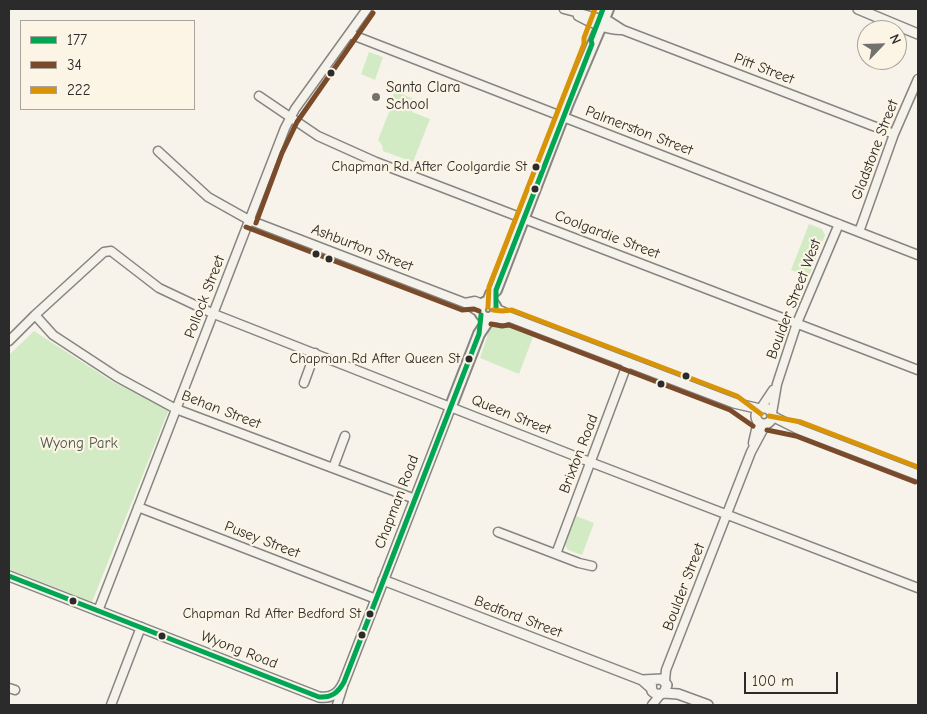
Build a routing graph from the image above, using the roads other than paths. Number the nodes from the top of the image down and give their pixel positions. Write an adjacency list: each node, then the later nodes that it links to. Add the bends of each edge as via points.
1 (366, 9): 7 (street, Pollock Street)
2 (608, 9): 5 (main road, Chapman Road)
3 (858, 9): 6 (street)
4 (568, 10): 5 (street, Pitt Street, via 582,18)
5 (601, 19): 10 (main road, Chapman Road); 12 (street, Pitt Street)
6 (918, 32)
7 (350, 34): 10 (street, Palmerston Street); 11 (street, Pollock Street)
8 (918, 79): 12 (street, Gladstone Street)
9 (258, 96): 11 (street, Coolgardie Street)
10 (563, 117): 14 (main road, Chapman Road); 16 (street, Palmerston Street)
11 (290, 118): 14 (street, Coolgardie Street, via 318,136 376,162); 15 (street, Pollock Street)
12 (894, 134): 17 (street, Gladstone Street)
13 (158, 151): 15 (street, Ashburton Street, via 208,197)
14 (524, 218): 19 (main road, Chapman Road, via 496,290 491,294); 22 (street, Coolgardie Street)
15 (249, 220): 19 (street, Ashburton Street, via 466,303 475,301); 20 (street, Pollock Street)
16 (839, 224): 17 (street, Palmerston Street); 22 (street, Boulder Street West)
17 (859, 232): 18 (street, Palmerston Street)
18 (918, 255)
19 (488, 311): 25 (street, Ashburton Street, via 505,313); 30 (main road, Chapman Road)
20 (214, 314): 21 (street, Queen Street, via 159,288 111,251 104,252); 24 (street, Queen Street); 31 (street, Pollock Street)
21 (35, 315): 23 (street); 31 (street, Behan Street, via 54,335 117,377)
22 (797, 323): 26 (street, Coolgardie Street); 28 (street, Boulder Street West)
23 (9, 342)
24 (314, 353): 27 (street); 30 (street, Queen Street)
25 (628, 362): 29 (street, Ashburton Street); 35 (street, Brixton Road)
26 (918, 370)
27 (304, 383)
28 (777, 384): 32 (street, Boulder Street West); 33 (street, Boulder Street West)
29 (734, 404): 32 (street, Ashburton Street); 33 (street, Ashburton Street)
30 (451, 406): 35 (street, Queen Street); 38 (street, Chapman Road)
31 (176, 409): 36 (street, Behan Street); 39 (street, Pollock Street)
32 (760, 409): 33 (street, Ashburton Street, via 767,408)
33 (765, 419): 37 (street, Ashburton Street, via 798,428); 40 (street, Boulder Street West)
34 (345, 436): 36 (street)
35 (590, 462): 40 (street, Queen Street); 42 (street, Brixton Road)
36 (333, 468): 38 (street, Behan Street)
37 (918, 475)
38 (415, 499): 45 (street, Chapman Road)
39 (138, 508): 47 (street, Pusey Street); 48 (street, Pollock Street)
40 (727, 515): 46 (street, Queen Street); 51 (street, Boulder Street)
41 (498, 532): 42 (street)
42 (556, 554): 43 (street)
43 (592, 566)
44 (9, 576): 48 (street, Wyong Road)
45 (383, 580): 47 (street, Chapman Road); 51 (street, Bedford Street)
46 (918, 588)
47 (376, 599): 50 (street, Chapman Road)
48 (98, 611): 49 (street, Wyong Road)
49 (141, 627): 52 (street, Wyong Road); 53 (street)
50 (344, 682): 52 (street, Chapman Road, via 337,693); 54 (street, Chapman Road)
51 (659, 686): 55 (street, Boulder Street); 56 (street)
52 (320, 697)
53 (111, 705)
54 (337, 705)
55 (652, 705)
56 (708, 705)

